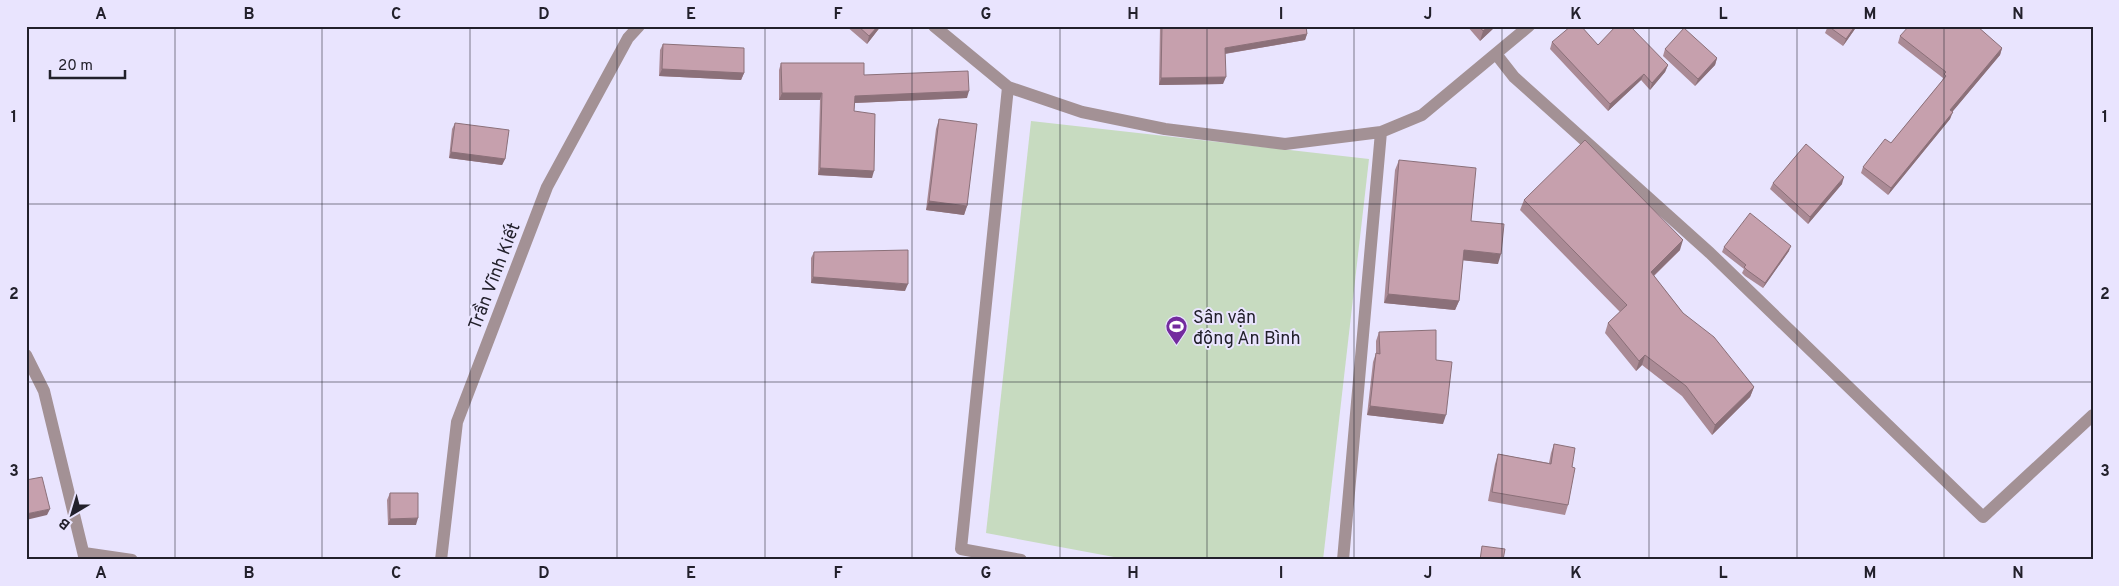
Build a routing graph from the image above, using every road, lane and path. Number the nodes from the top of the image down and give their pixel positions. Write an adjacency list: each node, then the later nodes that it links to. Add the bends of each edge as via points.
1 (639, 26): 11 (street, Trần Vĩnh Kiết, via 628,38 547,187 457,422)
2 (934, 26): 5 (street)
3 (1529, 26): 4 (street)
4 (1496, 54): 6 (street, via 1422,115); 8 (street, via 1514,76 1710,253 1984,517)
5 (1008, 88): 6 (street, via 1082,112 1165,129 1285,144); 12 (street, via 961,549)
6 (1381, 132): 13 (street)
7 (26, 355): 9 (street, via 44,391)
8 (2093, 415)
9 (84, 556): 10 (street)
10 (132, 560)
11 (441, 560)
12 (1021, 560)
13 (1343, 560)

